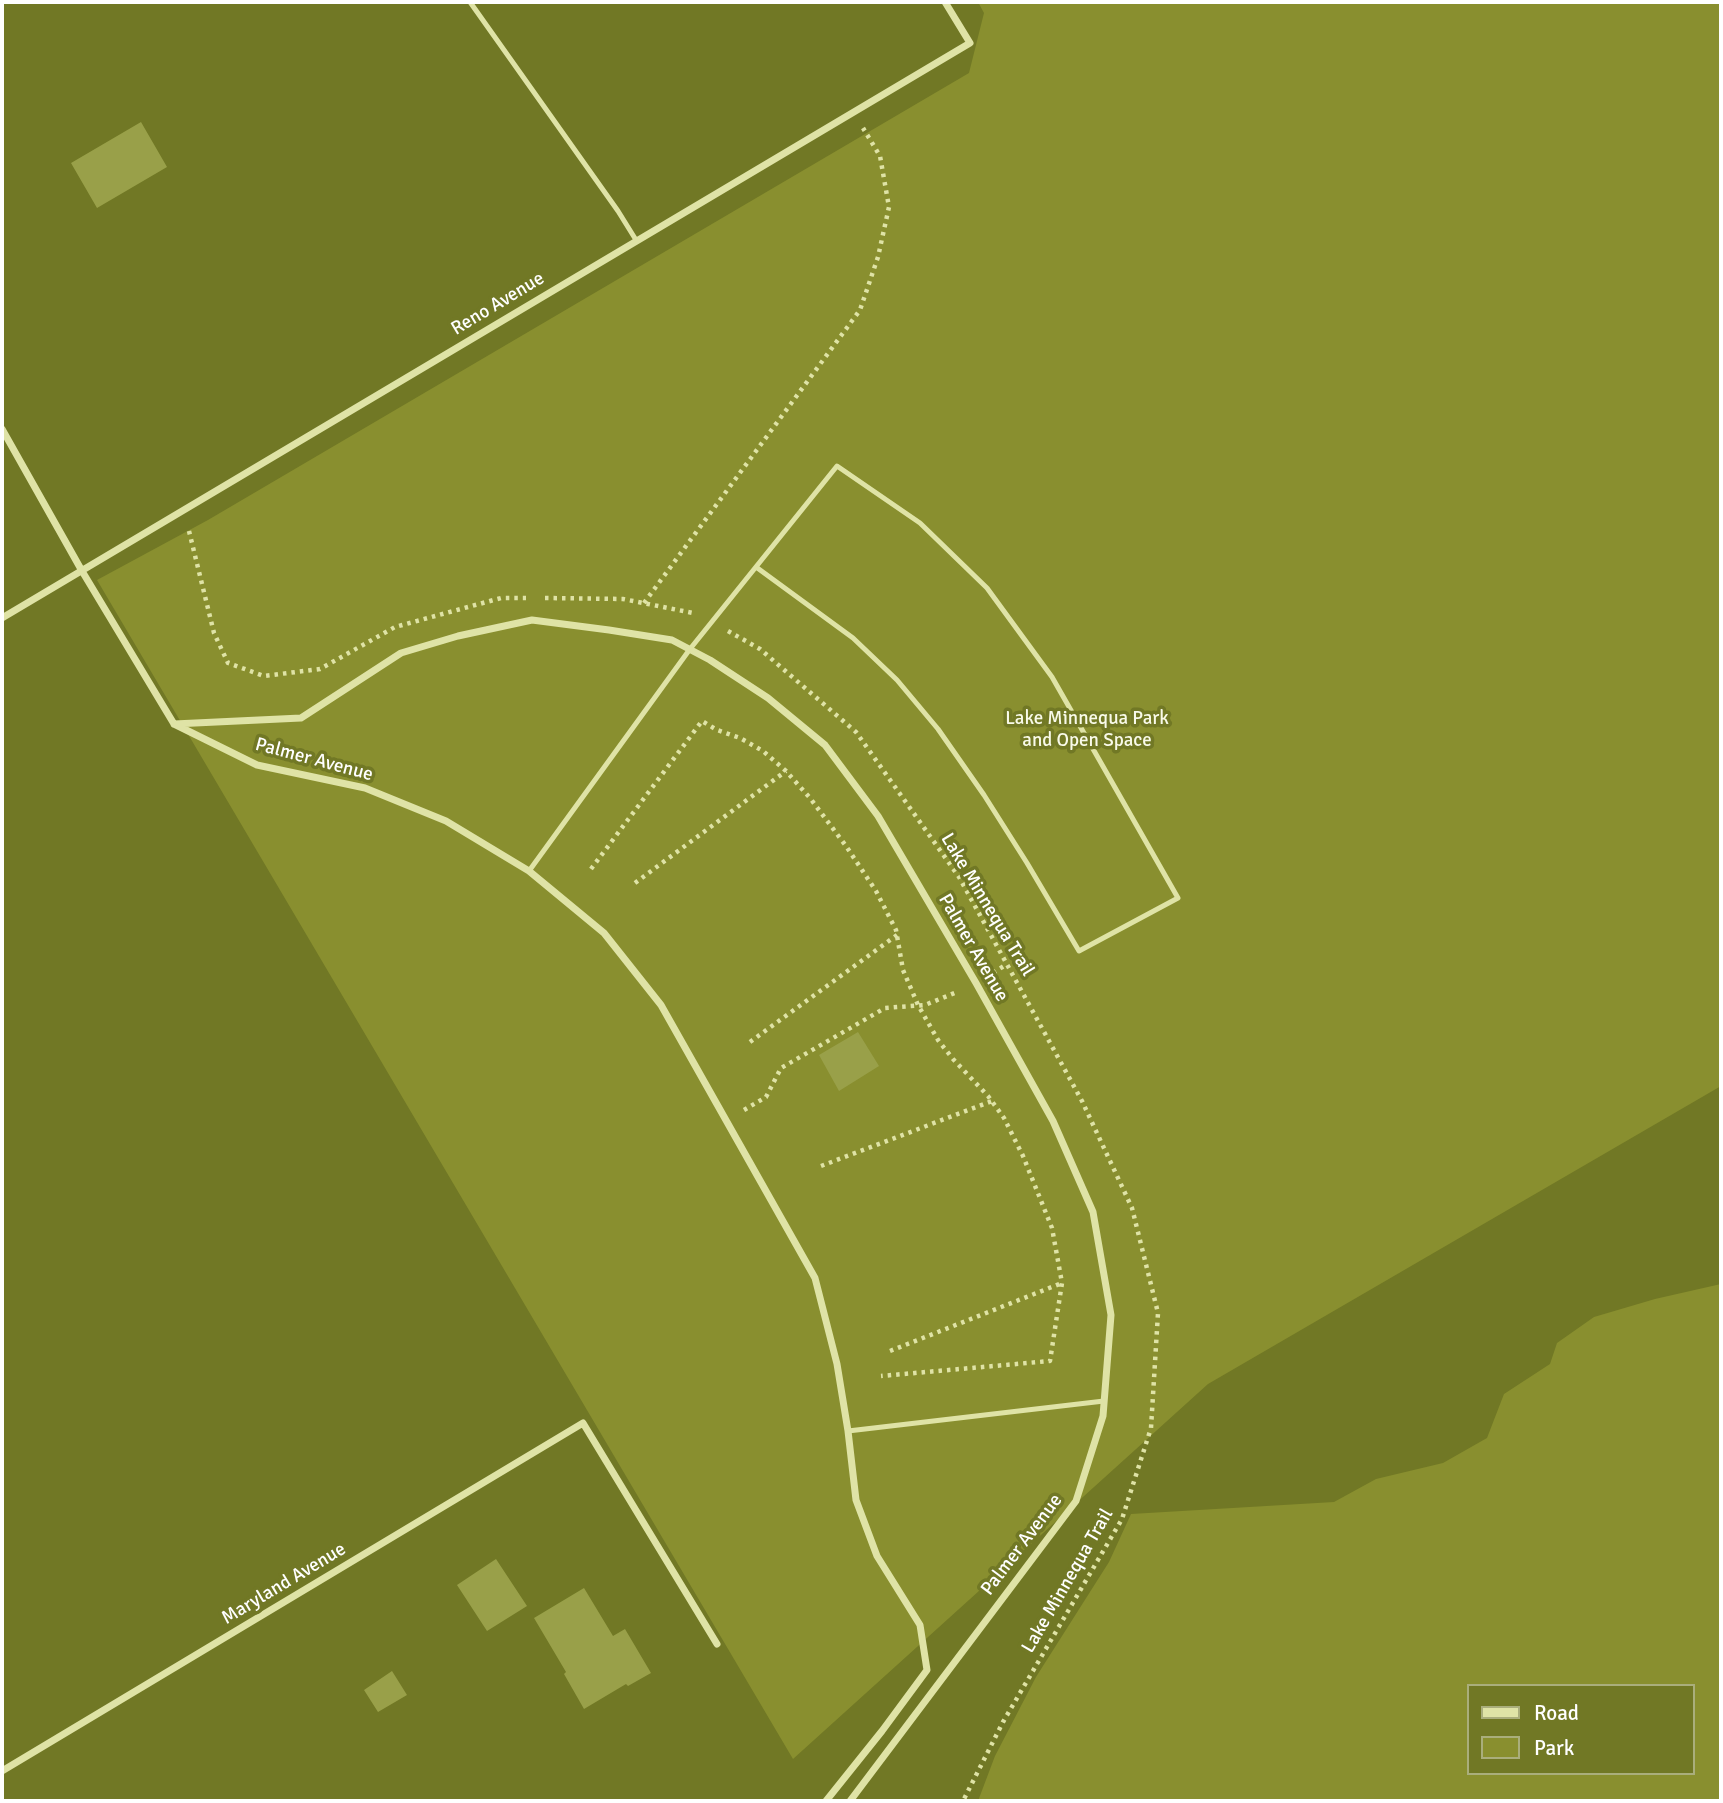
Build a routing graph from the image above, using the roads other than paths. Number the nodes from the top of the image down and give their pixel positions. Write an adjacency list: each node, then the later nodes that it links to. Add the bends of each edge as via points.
1 (470, 2): 3 (lane)
2 (945, 2): 3 (street, Reno Avenue, via 970,43)
3 (636, 240): 6 (street, Reno Avenue)
4 (2, 429): 6 (street)
5 (757, 567): 5 (lane, via 837,466 920,523 987,589 1052,677 1178,898 1079,951 984,795 897,680 853,638); 8 (lane)
6 (82, 571): 7 (street, Reno Avenue); 9 (street)
7 (2, 618)
8 (690, 649): 9 (street, Palmer Avenue, via 672,640 532,621 401,653 301,718); 10 (lane); 11 (street, Palmer Avenue, via 768,698 825,745 878,816 1053,1121 1093,1212 1111,1315)
9 (174, 724): 10 (street, Palmer Avenue, via 257,765 365,788 446,821)
10 (529, 871): 12 (street, Palmer Avenue, via 604,933 661,1005 815,1278)
11 (1104, 1401): 12 (lane); 16 (street, Palmer Avenue, via 1076,1501)
12 (848, 1431): 15 (street, Palmer Avenue, via 856,1500 877,1556 920,1625 927,1670)
13 (717, 1644): 14 (street, Maryland Avenue, via 583,1423)
14 (2, 1771)
15 (826, 1801)
16 (850, 1801)

